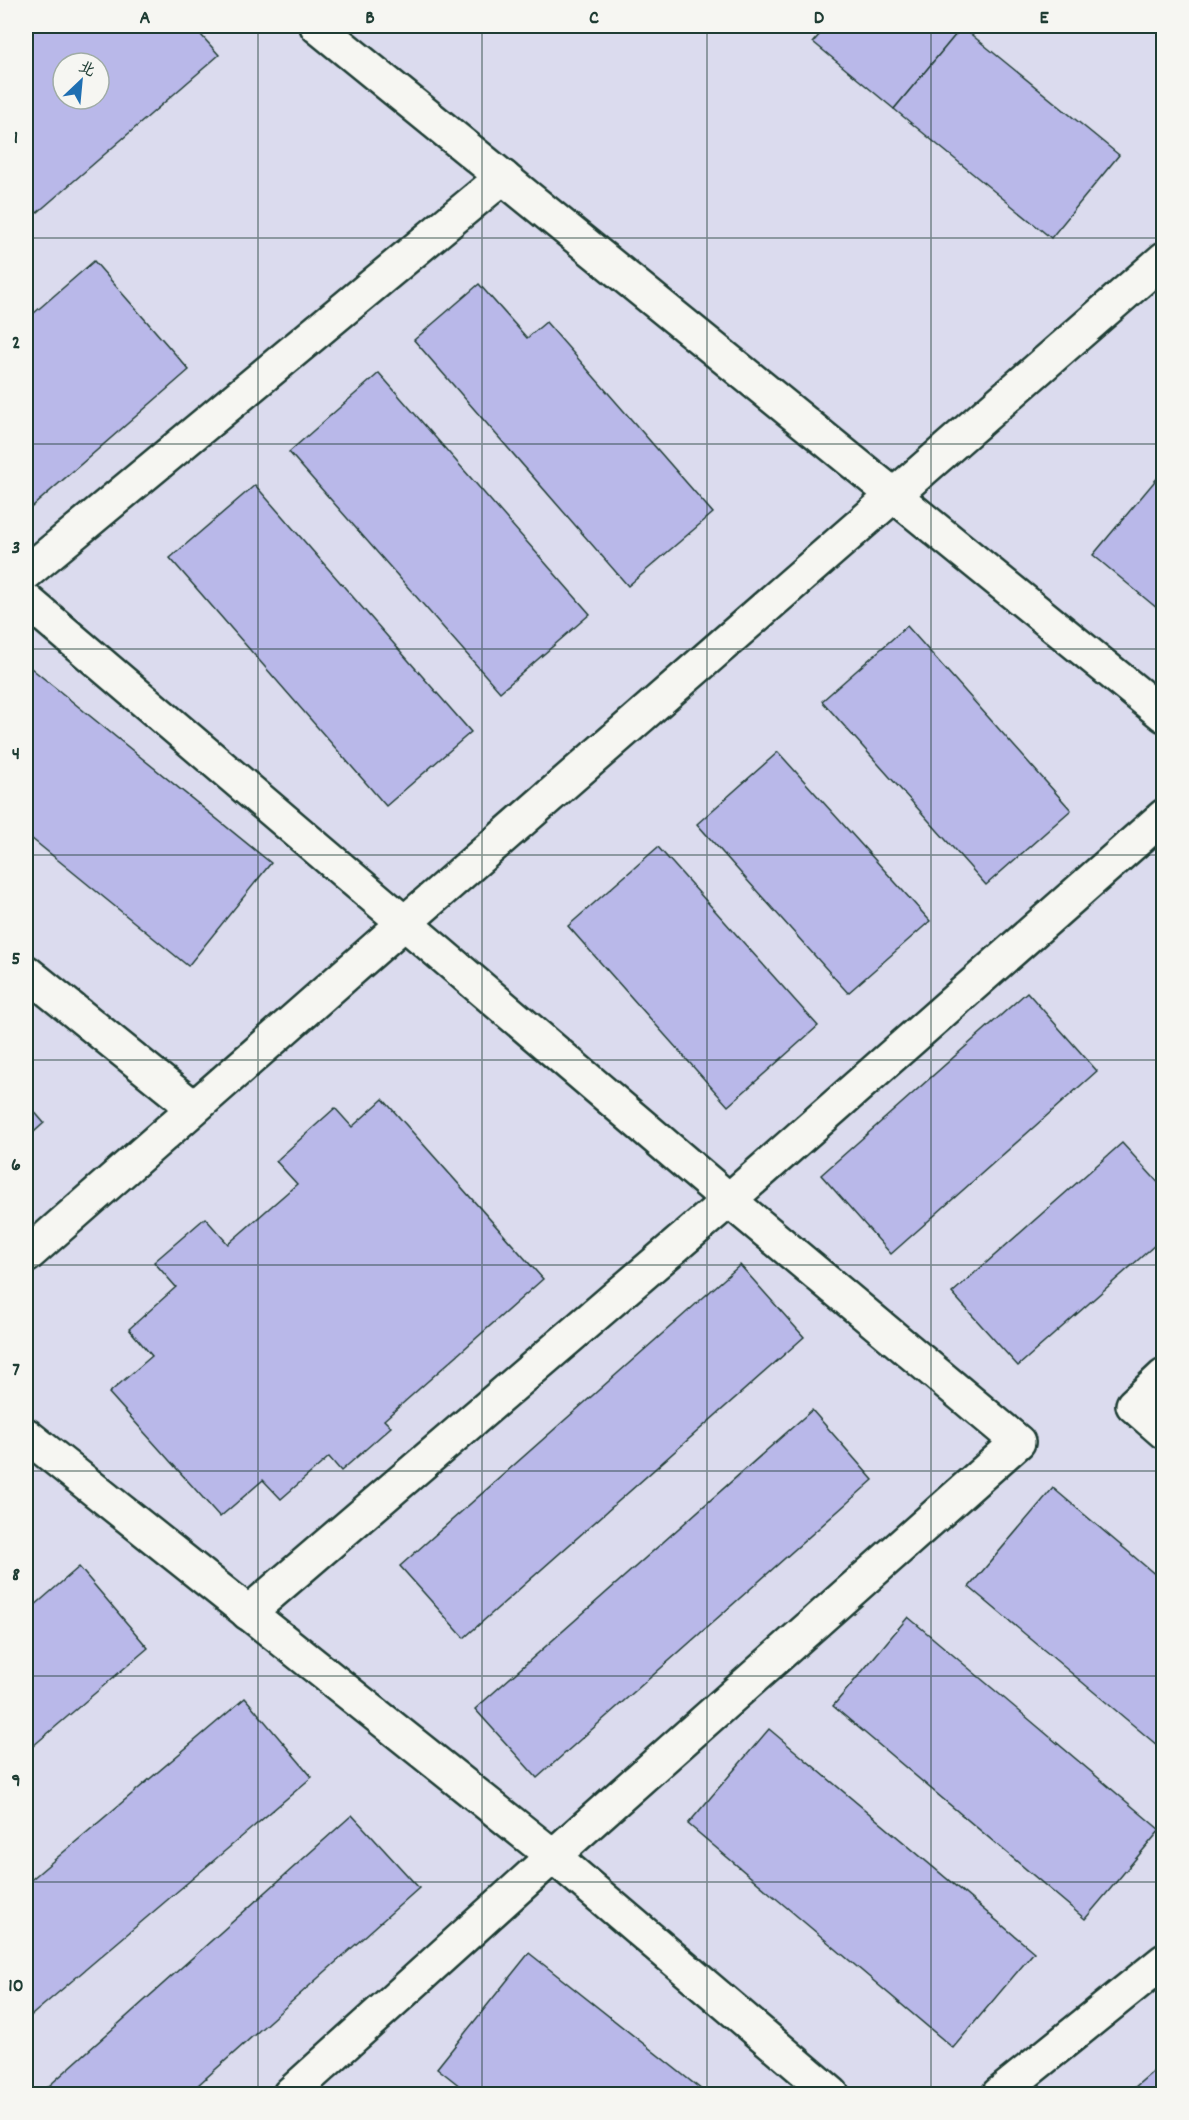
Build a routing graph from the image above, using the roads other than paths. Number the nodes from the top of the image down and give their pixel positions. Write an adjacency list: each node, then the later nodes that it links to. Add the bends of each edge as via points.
1 (317, 26): 2 (street)
2 (503, 177): 4 (street); 5 (street)
3 (1164, 259): 4 (street)
4 (896, 496): 7 (street); 9 (street)
5 (26, 573)
6 (26, 600): 9 (street)
7 (1164, 715)
8 (1164, 816): 12 (street)
9 (405, 922): 11 (street); 12 (street)
10 (26, 972): 11 (street)
11 (193, 1107): 13 (street)
12 (729, 1200): 17 (street); 18 (street, via 1018,1442)
13 (26, 1256)
14 (1164, 1376): 15 (street, via 1133,1405)
15 (1164, 1432)
16 (26, 1435): 17 (street)
17 (248, 1613): 18 (street)
18 (553, 1856): 20 (street); 21 (street)
19 (1164, 1961): 22 (street)
20 (290, 2094)
21 (832, 2094)
22 (999, 2094)

